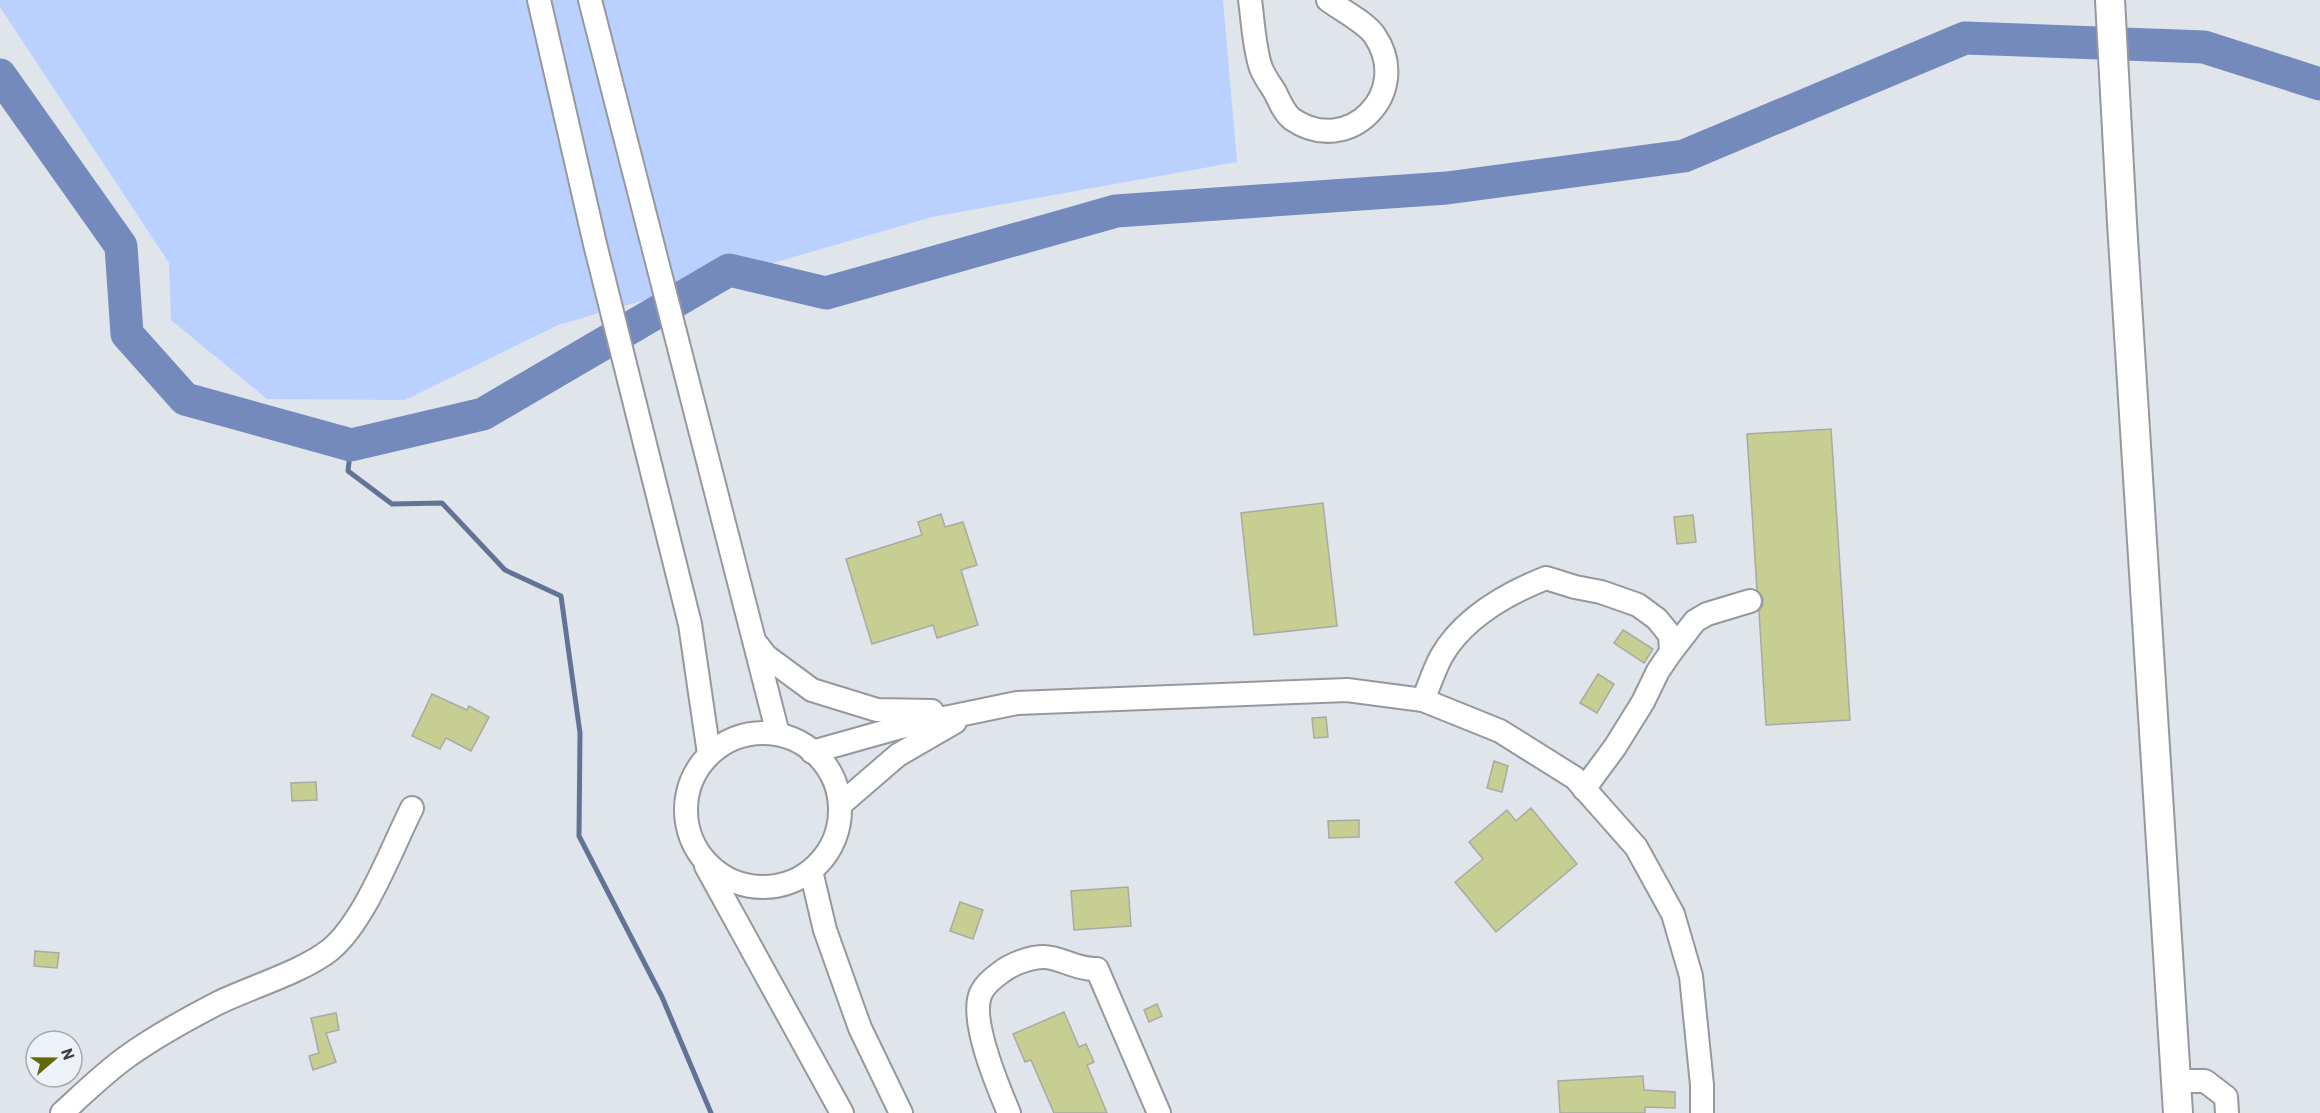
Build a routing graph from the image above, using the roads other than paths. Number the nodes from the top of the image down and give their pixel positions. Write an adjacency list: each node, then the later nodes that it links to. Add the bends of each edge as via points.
1 (539, 0): 13 (street, via 690,624)
2 (590, 0): 7 (street)
3 (1250, 0): 4 (street, via 1261,68 1290,118 1317,131 1340,129 1366,118 1378,103 1386,61 1375,35)
4 (1328, 0)
5 (2110, 0): 19 (main road)
6 (1750, 601): 8 (street, via 1695,621)
7 (754, 641): 10 (street, via 766,656 812,690 877,710); 11 (street)
8 (1671, 652): 9 (street, via 1670,635 1638,605 1546,578 1472,619 1441,658); 14 (street, via 1621,738)
9 (1423, 700): 10 (street, via 1347,690 1017,703); 14 (street, via 1500,731 1575,778)
10 (974, 712): 12 (street); 15 (street, via 898,755)
11 (778, 734): 12 (street); 13 (street, via 753,733 729,740)
12 (812, 752): 15 (street, via 834,780)
13 (709, 754): 17 (street, via 696,771 685,813 689,835)
14 (1584, 789): 25 (street, via 1635,847 1673,914 1691,976)
15 (840, 805): 18 (street, via 838,830 828,852)
16 (412, 808): 20 (street, via 364,907 329,951 171,1027 126,1058)
17 (699, 855): 18 (street, via 724,877 764,888 789,884); 21 (street)
18 (811, 871): 22 (street, via 825,930 860,1028)
19 (2175, 1081): 26 (main road); 27 (street, via 2205,1081 2226,1097)
20 (62, 1113)
21 (842, 1113)
22 (901, 1113)
23 (1009, 1113): 24 (street, via 989,1067 981,1032 981,993 1006,968 1044,957 1087,970 1098,969)
24 (1159, 1113)
25 (1702, 1113)
26 (2178, 1113)
27 (2227, 1113)

